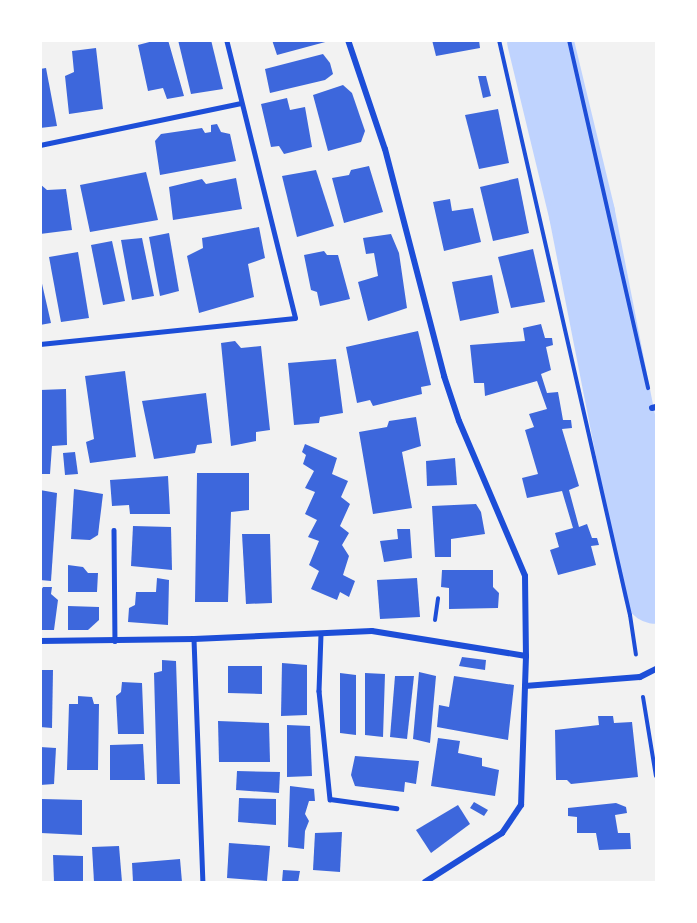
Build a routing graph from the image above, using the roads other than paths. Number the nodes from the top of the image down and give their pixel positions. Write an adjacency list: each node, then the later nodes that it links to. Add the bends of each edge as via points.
1 (226, 40): 3 (lane)
2 (348, 40): 11 (street, via 385,149 444,376 525,576)
3 (241, 103): 4 (lane); 5 (lane, via 295,318)
4 (40, 145)
5 (40, 344)
6 (114, 530): 10 (lane)
7 (321, 634): 8 (street); 11 (street, via 372,631); 14 (lane, via 319,692 330,799)
8 (194, 639): 10 (street); 15 (lane)
9 (40, 641): 10 (street)
10 (115, 641)
11 (526, 656): 13 (street)
12 (653, 670): 13 (street, via 640,676)
13 (525, 686): 16 (street, via 520,805 502,832)
14 (396, 808)
15 (203, 882)
16 (425, 882)

